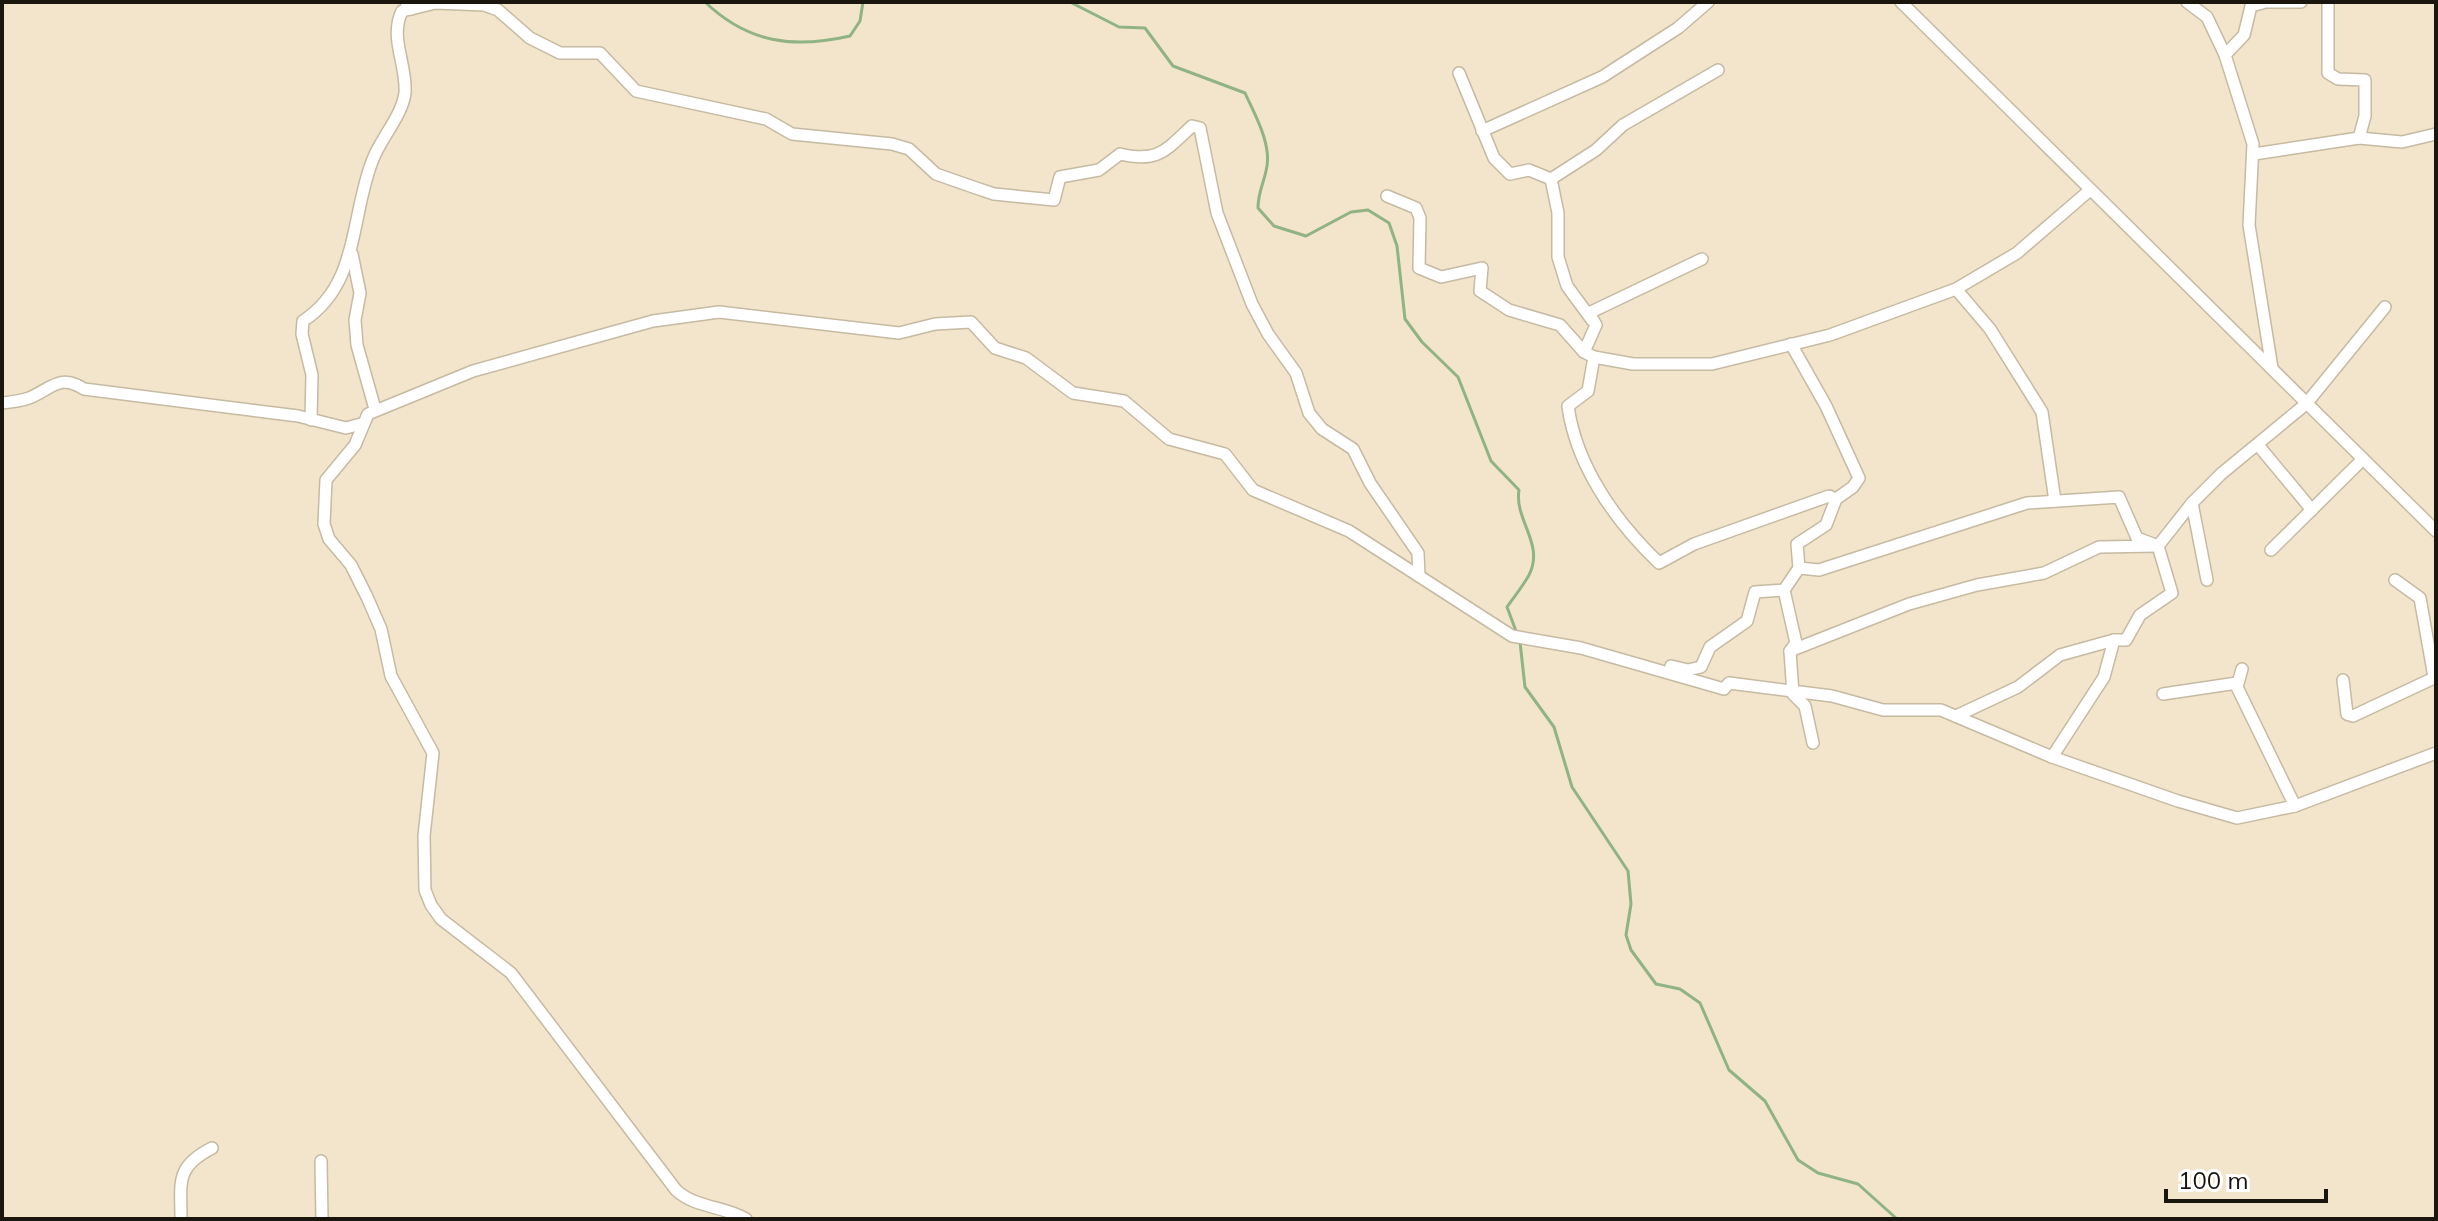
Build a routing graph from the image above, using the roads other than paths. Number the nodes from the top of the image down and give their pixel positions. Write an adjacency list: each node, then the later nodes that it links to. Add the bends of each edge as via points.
1 (1708, 2): 10 (street, via 1602,77)
2 (1901, 2): 15 (street)
3 (2187, 2): 7 (street, via 2207,17)
4 (2301, 2): 7 (street, via 2251,6 2244,35)
5 (2328, 2): 12 (street, via 2328,73 2338,79 2365,80)
6 (409, 6): 17 (street, via 402,11 396,37 404,60 405,94 373,159); 40 (street, via 484,5 560,53 600,53 636,91 766,119 817,140 892,144 909,149 936,174 994,194 1054,200 1060,177 1099,170 1120,154 1139,160 1156,155 1192,126 1200,128 1217,213 1252,304 1296,373 1309,413 1322,429 1353,449 1418,553)
7 (2225, 55): 13 (street)
8 (1718, 70): 14 (street, via 1623,125)
9 (1459, 73): 10 (street)
10 (1482, 131): 14 (street, via 1494,158 1510,174 1529,170)
11 (2436, 134): 12 (street, via 2402,142)
12 (2359, 138): 13 (street)
13 (2254, 154): 24 (street, via 2249,225)
14 (1551, 179): 21 (street, via 1558,257 1567,286)
15 (2090, 190): 19 (street, via 2017,253); 24 (street)
16 (1387, 196): 23 (street, via 1416,208 1419,268 1441,277 1482,268 1480,291 1509,310 1560,325)
17 (351, 252): 27 (street, via 360,293 357,345); 28 (street, via 332,298 303,321 312,375)
18 (1702, 259): 21 (street, via 1589,313)
19 (1956, 289): 22 (street); 33 (street, via 1990,329 2042,412)
20 (2385, 307): 26 (street)
21 (1596, 325): 23 (street)
22 (1791, 344): 23 (street, via 1712,364 1633,364); 32 (street, via 1856,468 1857,482)
23 (1589, 355): 32 (street, via 1588,391 1568,406 1573,439 1620,522 1659,563 1694,544 1829,496)
24 (2272, 369): 26 (street)
25 (2, 403): 28 (street, via 72,381 84,389)
26 (2306, 404): 30 (street); 31 (street)
27 (375, 409): 29 (street); 40 (street, via 473,371 653,321 719,312 899,333 971,322 995,348 1026,358 1073,393 1124,401 1169,439 1225,454 1253,490 1349,531)
28 (311, 420): 29 (street, via 346,428)
29 (361, 424): 62 (street, via 355,445 326,480 324,524 367,597 381,629 391,676 433,753 424,836 425,890 431,905 441,919 511,973 684,1198)
30 (2258, 445): 34 (street); 35 (street)
31 (2363, 459): 35 (street); 36 (street)
32 (1836, 499): 39 (street, via 1826,525 1797,544)
33 (2055, 501): 37 (street, via 2119,497 2137,538); 39 (street, via 2027,503 1819,570)
34 (2192, 503): 37 (street); 41 (street)
35 (2312, 510): 38 (street)
36 (2436, 531)
37 (2158, 546): 44 (street, via 2172,593 2140,615 2126,640); 45 (street, via 2099,547 2044,573 1909,604)
38 (2271, 550)
39 (1799, 568): 43 (street)
40 (1419, 576): 46 (street, via 1512,636)
41 (2207, 580)
42 (2395, 580): 48 (street, via 2420,598)
43 (1784, 590): 45 (street, via 1796,643); 46 (street, via 1755,592 1747,621 1710,647 1701,667)
44 (2114, 640): 53 (street, via 2060,655 2018,687); 56 (street, via 2104,677)
45 (1790, 651): 51 (street)
46 (1638, 665): 51 (street, via 1724,689 1729,683)
47 (2242, 669): 50 (street)
48 (2435, 677): 49 (street, via 2353,716 2347,714)
49 (2343, 680)
50 (2237, 683): 52 (street); 57 (street)
51 (1793, 694): 53 (street); 54 (street, via 1805,706)
52 (2163, 694)
53 (1956, 716): 56 (street)
54 (1813, 743)
55 (2436, 753): 57 (street)
56 (2052, 757): 57 (street, via 2237,818)
57 (2295, 806)
58 (212, 1148): 60 (street, via 191,1158 181,1174)
59 (321, 1161): 61 (street)
60 (181, 1219)
61 (322, 1219)
62 (746, 1219)

